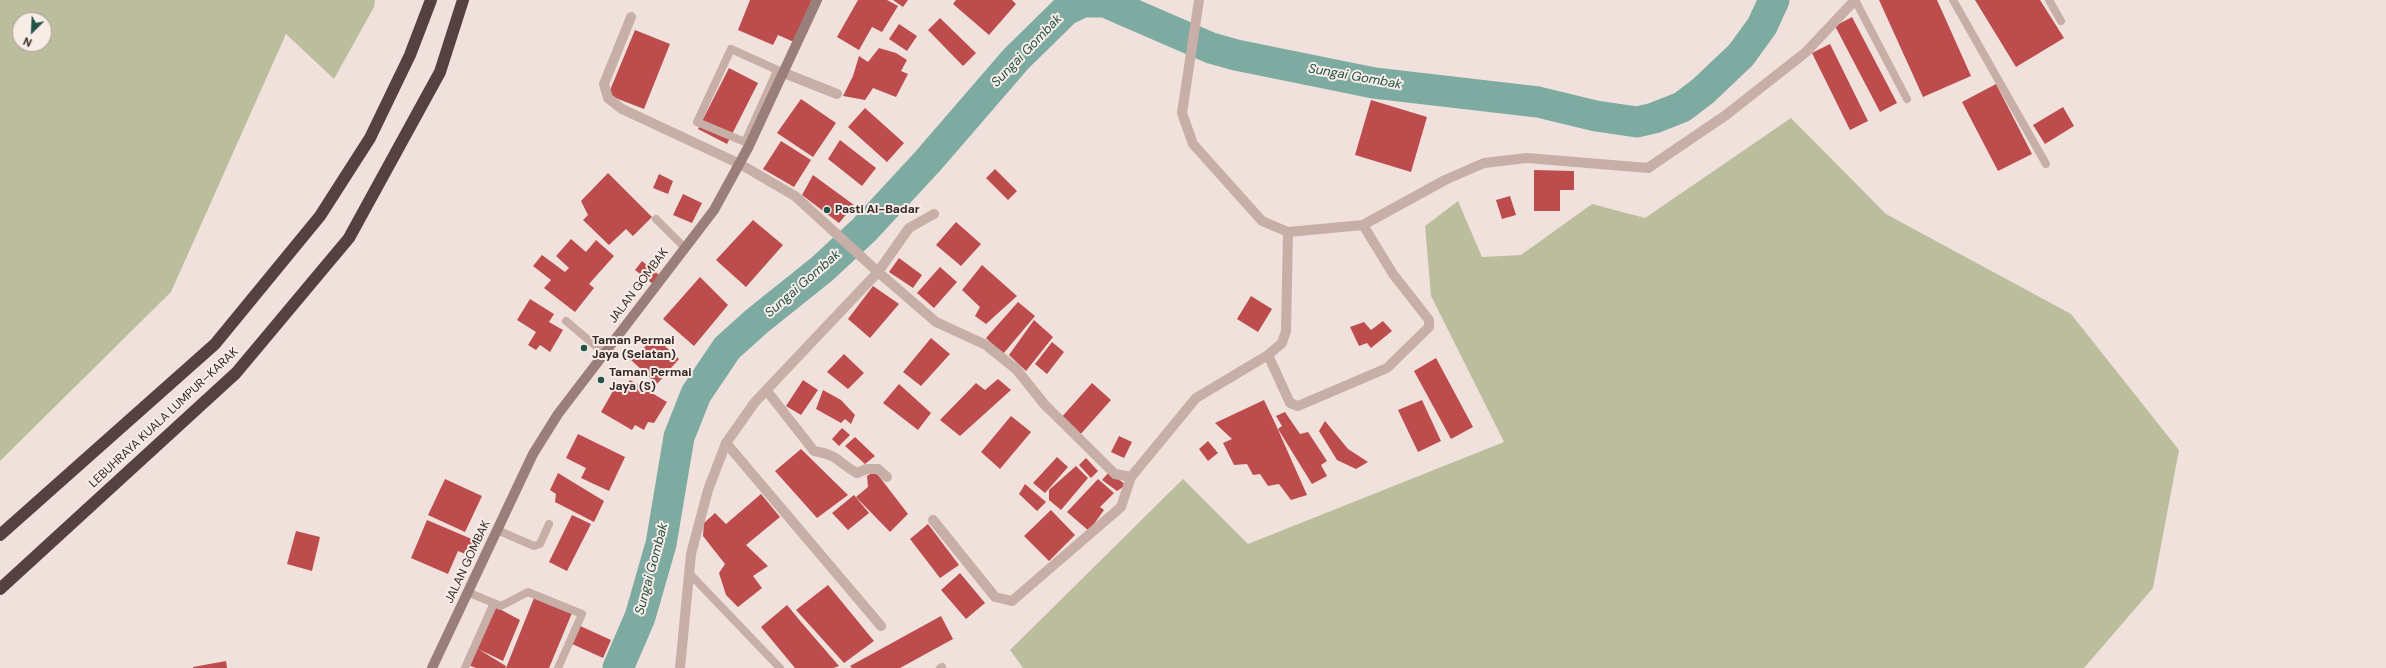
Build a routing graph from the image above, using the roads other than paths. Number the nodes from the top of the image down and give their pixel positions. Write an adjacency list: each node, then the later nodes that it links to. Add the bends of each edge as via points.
1 (431, 0): 31 (highway, LEBUHRAYA KUALA LUMPUR–KARAK, via 410,55 370,138 320,216 215,344)
2 (463, 0): 33 (highway, LEBUHRAYA KUALA LUMPUR–KARAK, via 440,72 349,238 236,373)
3 (817, 0): 10 (main road, JALAN GOMBAK)
4 (1199, 0): 18 (street, via 1182,113 1193,144 1262,222)
5 (1855, 0): 12 (lane); 17 (street, via 1806,52 1726,115 1648,168 1527,158 1484,163 1445,180)
6 (1953, 0): 14 (lane)
7 (2049, 0): 9 (lane)
8 (631, 17): 13 (street, via 604,84 608,98 622,109)
9 (2061, 21)
10 (781, 72): 10 (lane, via 745,142 697,122 731,49); 11 (street); 13 (main road, JALAN GOMBAK)
11 (837, 94)
12 (1906, 99)
13 (740, 164): 19 (main road, JALAN GOMBAK, via 714,210); 20 (street, via 795,196)
14 (2046, 164)
15 (934, 214): 20 (street, via 909,228)
16 (656, 219): 19 (lane)
17 (1363, 225): 18 (street); 23 (street, via 1393,274 1429,320 1429,327 1387,368 1298,406 1290,403)
18 (1288, 232): 23 (street, via 1286,331 1282,343)
19 (685, 248): 22 (main road, JALAN GOMBAK)
20 (878, 272): 24 (street); 27 (street, via 936,322 986,345 1016,369 1045,405 1115,474)
21 (566, 321): 22 (lane)
22 (604, 353): 30 (main road, JALAN GOMBAK, via 558,414 533,454)
23 (1268, 355): 27 (street, via 1196,398)
24 (767, 391): 25 (street, via 755,402); 26 (street, via 814,451 827,453 857,473 867,469 878,469)
25 (726, 443): 32 (street, via 708,490 691,554); 36 (street)
26 (887, 477)
27 (1131, 477): 28 (street, via 1121,507 1012,601 995,597)
28 (933, 520)
29 (549, 524): 30 (lane, via 540,544 534,546)
30 (497, 530): 34 (main road, JALAN GOMBAK)
31 (0, 535)
32 (689, 572): 40 (street); 41 (lane)
33 (0, 589)
34 (467, 592): 35 (lane); 37 (main road, JALAN GOMBAK)
35 (494, 603): 38 (lane); 39 (lane, via 501,606 528,592 582,614)
36 (881, 626)
37 (432, 668)
38 (465, 668)
39 (558, 668)
40 (680, 668)
41 (780, 668)

